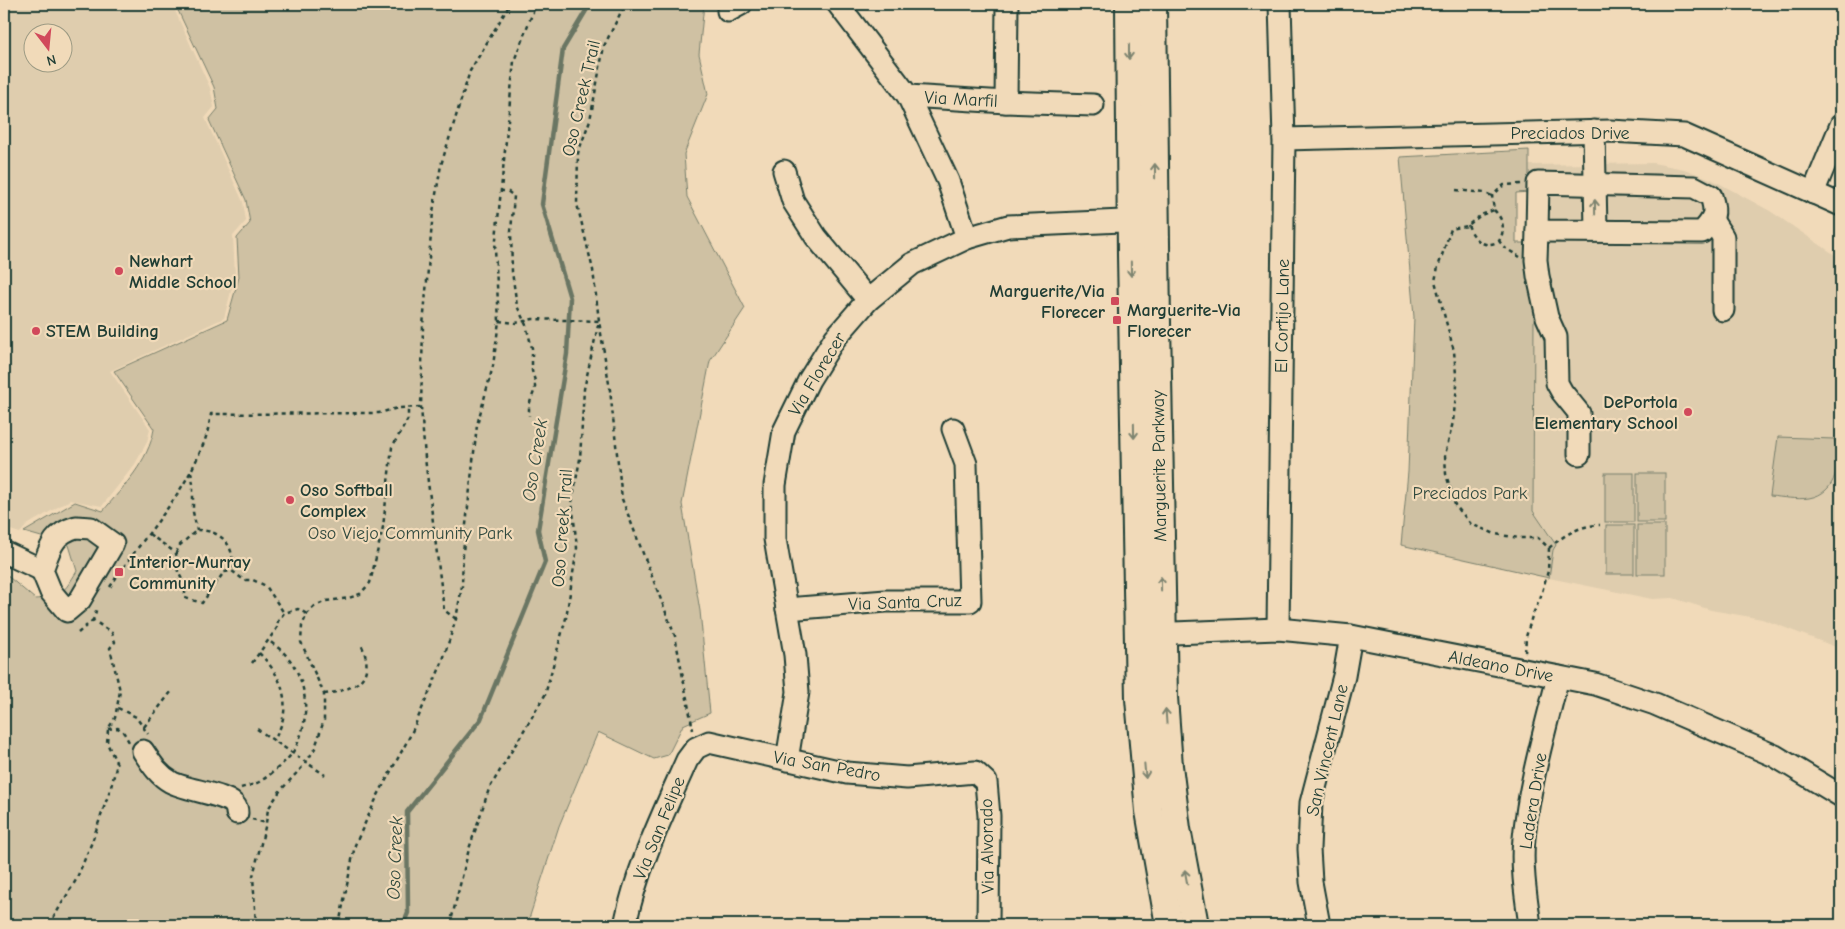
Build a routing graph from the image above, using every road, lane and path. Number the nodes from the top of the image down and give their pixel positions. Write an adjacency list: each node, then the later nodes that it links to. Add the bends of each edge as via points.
1 (510, 4): 37 (path, via 470,71 441,165 433,212 423,326)
2 (536, 4): 19 (path, via 514,62)
3 (625, 4): 34 (path, Oso Creek Trail, via 604,46 590,120 578,153 577,204 593,270)
4 (838, 4): 9 (street, Via Marfil)
5 (1007, 4): 10 (street, Via Marfil)
6 (1128, 4): 24 (main road, Marguerite Parkway, one-way to 24)
7 (1153, 4): 24 (main road, Marguerite Parkway, one-way to 7)
8 (1280, 4): 14 (street, El Cortijo Lane)
9 (908, 96): 10 (street, Via Marfil); 29 (street, Via Marfil, via 948,181)
10 (1006, 102): 11 (street)
11 (1093, 105)
12 (1841, 125): 20 (street)
13 (1594, 131): 14 (street, Preciados Drive); 17 (street); 20 (street, Preciados Drive, via 1684,135)
14 (1284, 139): 58 (street, El Cortijo Lane)
15 (784, 171): 32 (street, via 793,201 816,237)
16 (1538, 183): 17 (street); 21 (path, via 1504,185); 28 (street)
17 (1595, 184): 25 (street, via 1694,187 1711,196 1715,207); 27 (street, one-way to 17)
18 (1456, 190): 21 (path)
19 (500, 191): 35 (path, via 495,249); 36 (path, via 514,196 512,272 517,306)
20 (1813, 193): 22 (street, Preciados Drive)
21 (1492, 196): 23 (path)
22 (1841, 205)
23 (1494, 210): 26 (path); 30 (path, via 1504,227)
24 (1143, 220): 29 (street, Via Florecer, via 1008,226); 60 (main road, Marguerite Parkway, one-way to 24); 61 (main road, Marguerite Parkway, one-way to 61)
25 (1712, 220): 27 (street, via 1702,232); 33 (street, via 1723,237)
26 (1468, 224): 30 (path, via 1481,244); 46 (path, via 1451,229 1435,281 1454,351 1457,386 1445,455 1446,474 1455,505 1471,524 1495,534 1538,538)
27 (1596, 230): 28 (street)
28 (1537, 231): 31 (street)
29 (967, 238): 32 (street, Via Florecer, via 912,264)
30 (1499, 241): 31 (path, via 1514,255)
31 (1536, 258): 41 (street, via 1547,316 1556,337 1557,383 1579,413)
32 (868, 300): 53 (street, Via Florecer, via 835,338 809,380 784,431 775,485 775,539)
33 (1723, 310)
34 (599, 320): 36 (path); 75 (path, Oso Creek Trail, via 622,499 675,636); 88 (path, Oso Creek Trail, via 584,390 580,459 572,502 577,548 566,618 545,695 489,789 469,849)
35 (499, 321): 36 (path); 56 (path, via 494,366 477,425)
36 (524, 321): 39 (path, via 532,348 535,381)
37 (420, 407): 38 (path); 56 (path, via 444,610)
38 (408, 408): 42 (path, via 379,413 211,414 203,446); 55 (path, via 408,419 392,447 383,527 370,583 360,594 326,601)
39 (529, 416)
40 (953, 429): 53 (street, Via Santa Cruz, via 966,464 970,601 886,601)
41 (1579, 454)
42 (191, 472): 44 (path); 45 (path)
43 (1600, 525): 46 (path, via 1579,528)
44 (197, 530): 48 (path, via 180,544); 50 (path, via 214,532 228,544 234,560)
45 (149, 534): 48 (path); 51 (path)
46 (1549, 548): 66 (path, via 1548,571 1526,636)
47 (4, 552): 49 (street)
48 (176, 553): 50 (path, via 185,598 202,603 224,572)
49 (42, 570): 49 (street, via 52,592 67,611 80,600 114,544 91,528 65,530 53,541)
50 (232, 571): 54 (path, via 244,580 266,586)
51 (106, 594)
52 (101, 601): 57 (path)
53 (787, 609): 78 (street, Via Florecer, via 798,692)
54 (284, 613): 55 (path, via 298,609); 63 (path)
55 (307, 614): 70 (path, via 301,642)
56 (456, 619): 87 (path, via 442,663 411,734 355,845)
57 (93, 620): 59 (path); 72 (path, via 112,633 115,642 110,648 120,691 115,718)
58 (1278, 628): 60 (street, Aldeano Drive); 62 (street, Aldeano Drive)
59 (78, 633)
60 (1163, 633): 61 (street, Aldeano Drive); 92 (main road, Marguerite Parkway, one-way to 60, via 1169,766)
61 (1137, 635): 91 (main road, Marguerite Parkway, one-way to 91, via 1149,812)
62 (1351, 636): 68 (street, Aldeano Drive); 93 (street, San Vincent Lane, via 1344,676 1311,803 1311,882)
63 (268, 640): 65 (path); 77 (path, via 283,652 300,676 305,698 304,725)
64 (360, 644): 70 (path, via 367,659 367,670 361,682)
65 (259, 653): 67 (path); 74 (path, via 274,670 285,704 283,721)
66 (1526, 653)
67 (252, 663)
68 (1558, 677): 83 (street, Aldeano Drive, via 1595,684 1655,704 1775,756); 94 (street, Ladera Drive, via 1530,794 1524,839)
69 (171, 692): 71 (path)
70 (324, 694): 79 (path, via 324,720 315,748)
71 (144, 727)
72 (108, 729): 76 (path, via 118,728); 85 (path, via 107,743 117,764 111,788 81,867)
73 (257, 729): 74 (path)
74 (274, 740): 77 (path)
75 (703, 745): 78 (street, Via San Pedro); 89 (street, Via San Felipe, via 687,760 645,856)
76 (136, 747): 84 (street, via 171,782 226,798 235,805)
77 (293, 752): 79 (path); 82 (path, via 260,782)
78 (787, 760): 80 (street, Via San Pedro, via 847,773 906,778)
79 (306, 763): 81 (path); 86 (path, via 268,809 253,876)
80 (975, 772): 90 (street, Via Alvorado, via 986,782 989,816)
81 (325, 774)
82 (234, 790)
83 (1841, 796)
84 (237, 814)
85 (49, 925)
86 (256, 925)
87 (339, 925)
88 (450, 925)
89 (625, 925)
90 (988, 925)
91 (1169, 925)
92 (1195, 925)
93 (1319, 925)
94 (1530, 925)

